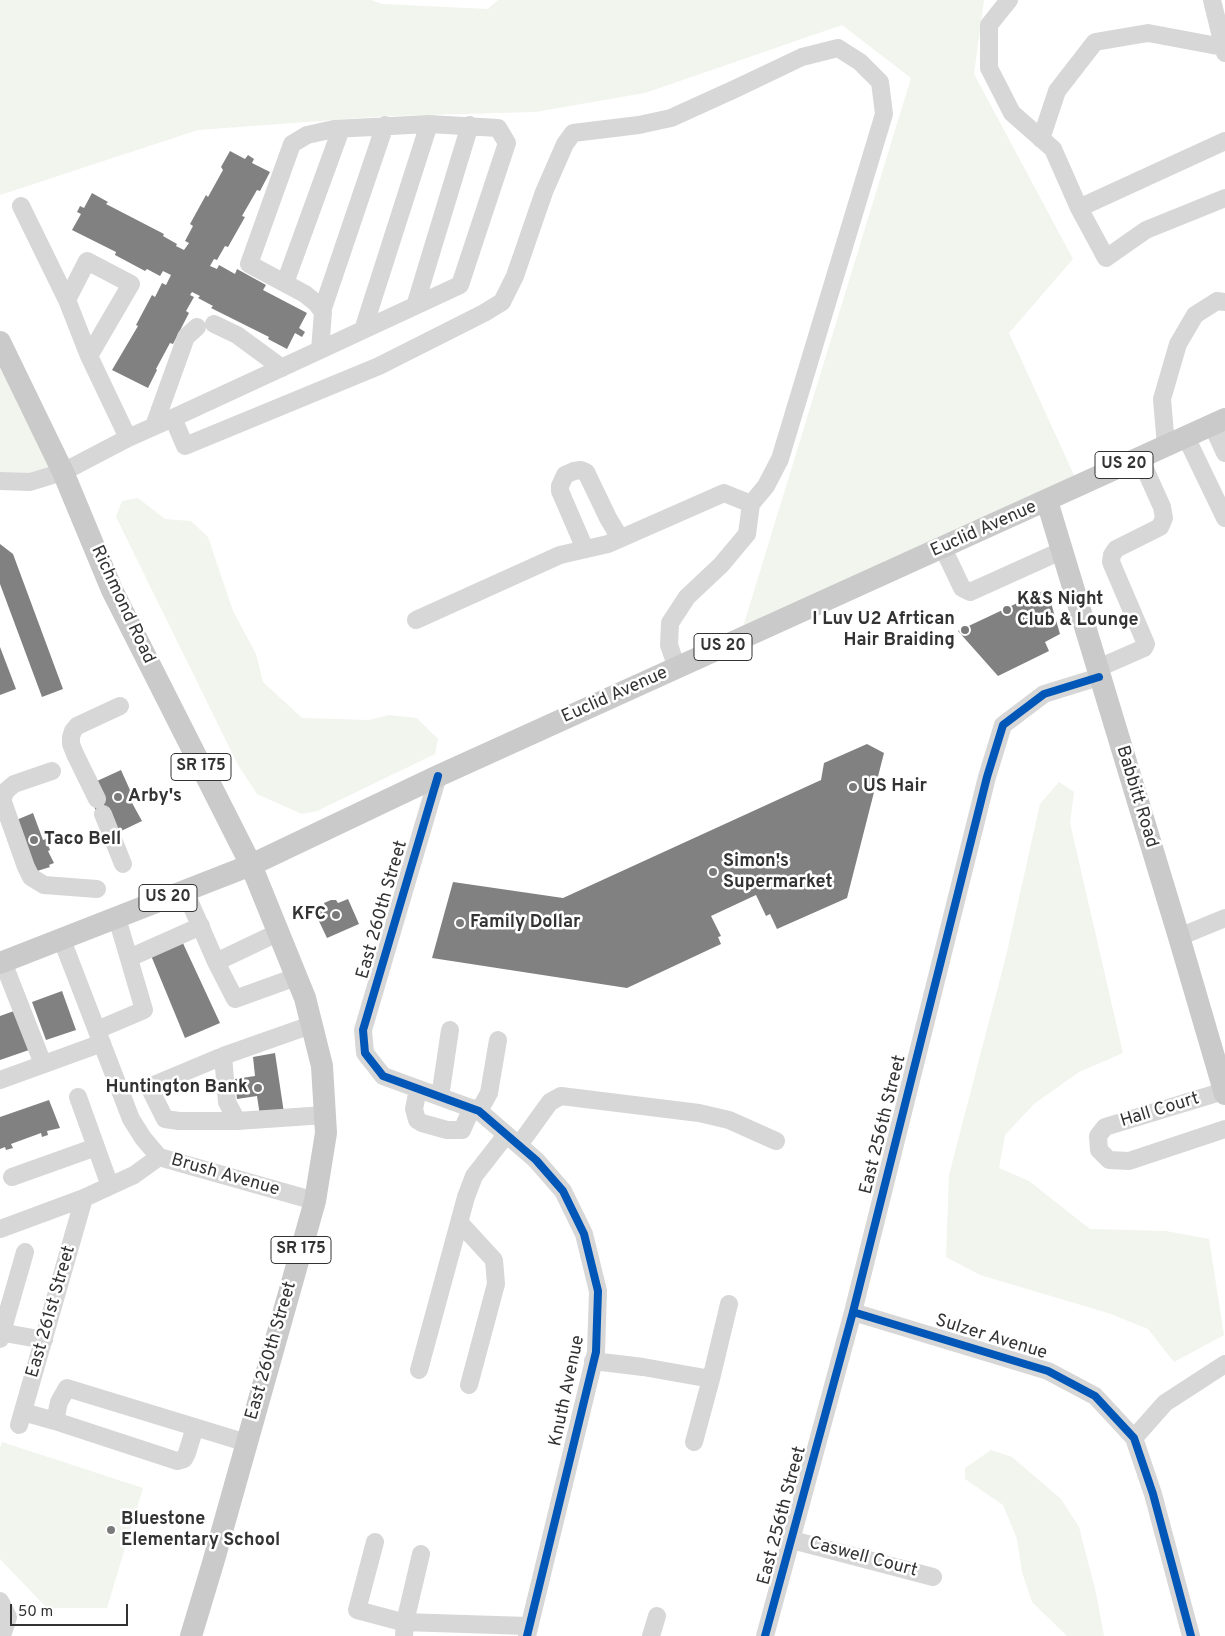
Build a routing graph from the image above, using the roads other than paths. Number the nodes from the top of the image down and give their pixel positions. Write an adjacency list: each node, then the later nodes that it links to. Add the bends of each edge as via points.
1 (1009, 0): 8 (street, via 988,25 989,68 1012,113)
2 (1212, 0): 3 (street)
3 (1224, 50): 8 (street, via 1148,33 1095,42 1057,91)
4 (429, 124): 5 (street); 6 (street); 18 (street)
5 (470, 125): 16 (street); 16 (street, via 498,128 507,143 460,285)
6 (386, 126): 7 (street); 17 (street)
7 (341, 129): 13 (street); 13 (street, via 307,135 292,144 249,264)
8 (1041, 139): 12 (street, via 1053,149)
9 (1225, 141): 12 (street)
10 (1225, 198): 12 (street, via 1146,230 1106,258)
11 (21, 206): 14 (street)
12 (1079, 208)
13 (285, 283): 17 (street, via 316,302)
14 (68, 300): 21 (street); 21 (street, via 87,261 131,284)
15 (1225, 302): 27 (street, via 1217,301 1195,315 1178,344 1162,399)
16 (415, 306): 18 (street)
17 (322, 311): 20 (street)
18 (363, 330): 20 (street)
19 (0, 342): 30 (main road, Richmond Road / SR 175)
20 (320, 350): 22 (street)
21 (89, 356): 26 (street)
22 (282, 368): 23 (street); 25 (street, via 237,335 205,325 186,337)
23 (173, 418): 25 (street); 33 (street, via 185,446 379,366 484,313 502,302 515,276 544,192 565,144 573,134 671,118 802,57 838,48 860,62 880,82 884,114 780,459 766,486)
24 (1218, 422): 27 (main road, Euclid Avenue / US 20); 28 (street)
25 (154, 426): 26 (street)
26 (128, 438): 30 (street)
27 (1176, 441): 29 (main road, Euclid Avenue / US 20); 34 (street)
28 (1225, 453)
29 (1140, 458): 32 (main road, Euclid Avenue / US 20); 41 (street, East 256th Street, via 1164,518 1160,527 1116,549 1111,562 1146,644)
30 (63, 472): 31 (street, via 30,482); 46 (main road, Richmond Road / SR 175, via 112,590)
31 (0, 481)
32 (1046, 501): 36 (main road, Euclid Avenue / US 20); 38 (main road, Babbitt Road)
33 (751, 504): 35 (street, via 724,493); 40 (street, via 748,534 687,597 670,623 669,645)
34 (1225, 518)
35 (620, 538): 37 (street); 37 (street, via 586,472 574,471 565,475 560,491)
36 (943, 548): 38 (street, via 962,588 970,592); 40 (main road, Euclid Avenue / US 20)
37 (585, 549): 39 (street, via 560,555)
38 (1061, 551): 41 (main road, Babbitt Road)
39 (416, 620)
40 (677, 668): 44 (main road, Euclid Avenue / US 20)
41 (1098, 673): 53 (main road, Babbitt Road); 91 (street, East 256th Street, via 1044,694 1003,726 987,777)
42 (120, 706): 45 (street, via 78,726 73,731 71,744)
43 (52, 771): 47 (street, via 14,784 3,796 26,867 31,877 44,885)
44 (438, 776): 46 (main road, Euclid Avenue / US 20); 63 (street, East 260th Street, via 363,1030)
45 (122, 864)
46 (251, 865): 48 (main road, Euclid Avenue / US 20); 52 (main road, East 260th Street / SR 175)
47 (97, 889)
48 (185, 891): 49 (main road, Euclid Avenue / US 20); 51 (street)
49 (117, 918): 54 (main road, Euclid Avenue / US 20); 55 (street)
50 (1225, 918): 53 (street)
51 (201, 926): 55 (street); 56 (street)
52 (277, 933): 56 (street); 58 (main road, East 260th Street / SR 175)
53 (1179, 937): 69 (main road, Babbitt Road)
54 (62, 940): 57 (main road, Euclid Avenue / US 20); 61 (street)
55 (129, 958): 61 (street, via 144,1010)
56 (216, 962): 58 (street, via 235,999)
57 (2, 963): 65 (street)
58 (296, 977): 59 (main road, East 260th Street / SR 175)
59 (311, 1025): 64 (street); 74 (main road, East 260th Street / SR 175, via 322,1066)
60 (450, 1030): 71 (street)
61 (100, 1037): 65 (street); 72 (street)
62 (498, 1040): 73 (street, via 489,1093)
63 (365, 1053): 68 (street, Knuth Avenue, via 383,1076)
64 (223, 1056): 67 (street); 76 (street, via 227,1102)
65 (43, 1064): 66 (street)
66 (0, 1080)
67 (149, 1088): 72 (street); 75 (street)
68 (418, 1089): 71 (street, Knuth Avenue); 73 (street, via 414,1109 417,1120 422,1123 447,1130 462,1130)
69 (1225, 1092): 77 (street, Hall Court, via 1106,1127 1098,1136 1099,1150 1109,1160 1129,1161)
70 (78, 1097): 81 (street)
71 (440, 1097): 73 (street, Knuth Avenue)
72 (124, 1099): 78 (street)
73 (475, 1110): 79 (street, Knuth Avenue)
74 (325, 1115): 76 (street); 86 (main road, East 260th Street / SR 175, via 326,1133)
75 (165, 1119): 76 (street); 78 (street)
76 (237, 1120)
77 (1225, 1129)
78 (143, 1138): 82 (street)
79 (512, 1140): 80 (street, via 550,1102 561,1096 699,1113 729,1120); 87 (street, via 474,1176); 94 (street, Knuth Avenue, via 536,1160 563,1191 584,1234 598,1291)
80 (776, 1141)
81 (96, 1147): 83 (street); 84 (street)
82 (160, 1157): 84 (street, Brush Avenue, via 134,1175); 86 (street, Brush Avenue)
83 (12, 1177)
84 (110, 1186): 85 (street, Brush Avenue)
85 (84, 1198): 88 (street, Brush Avenue); 93 (street, East 261st Street)
86 (315, 1201): 103 (main road, East 260th Street / SR 175)
87 (459, 1222): 96 (street); 98 (street, via 494,1260 496,1284)
88 (0, 1229)
89 (25, 1252): 92 (street)
90 (729, 1304): 97 (street)
91 (853, 1312): 101 (street, Sulzer Avenue, via 1048,1371 1095,1396); 104 (street, East 256th Street)
92 (1, 1334): 93 (street)
93 (44, 1340): 99 (street, East 261st Street, via 21,1418)
94 (593, 1361): 97 (street); 111 (street, Knuth Avenue)
95 (1225, 1364): 101 (street, via 1165,1402)
96 (419, 1370)
97 (711, 1379): 102 (street)
98 (469, 1385)
99 (55, 1421): 100 (street, via 59,1402 67,1388); 100 (street, via 177,1461 187,1454)
100 (195, 1427): 103 (street)
101 (1134, 1438): 116 (street, Sulzer Avenue)
102 (694, 1442)
103 (247, 1443): 113 (main road, East 260th Street / SR 175)
104 (792, 1540): 107 (street, Caswell Court); 115 (street, East 256th Street)
105 (375, 1542): 110 (street, via 357,1610)
106 (421, 1554): 110 (street)
107 (933, 1576)
108 (0, 1600): 112 (street, via 8,1618)
109 (657, 1616): 114 (street)
110 (404, 1629): 111 (street)
111 (527, 1631)
112 (2, 1632)
113 (191, 1636)
114 (652, 1636)
115 (765, 1636)
116 (1191, 1636)

